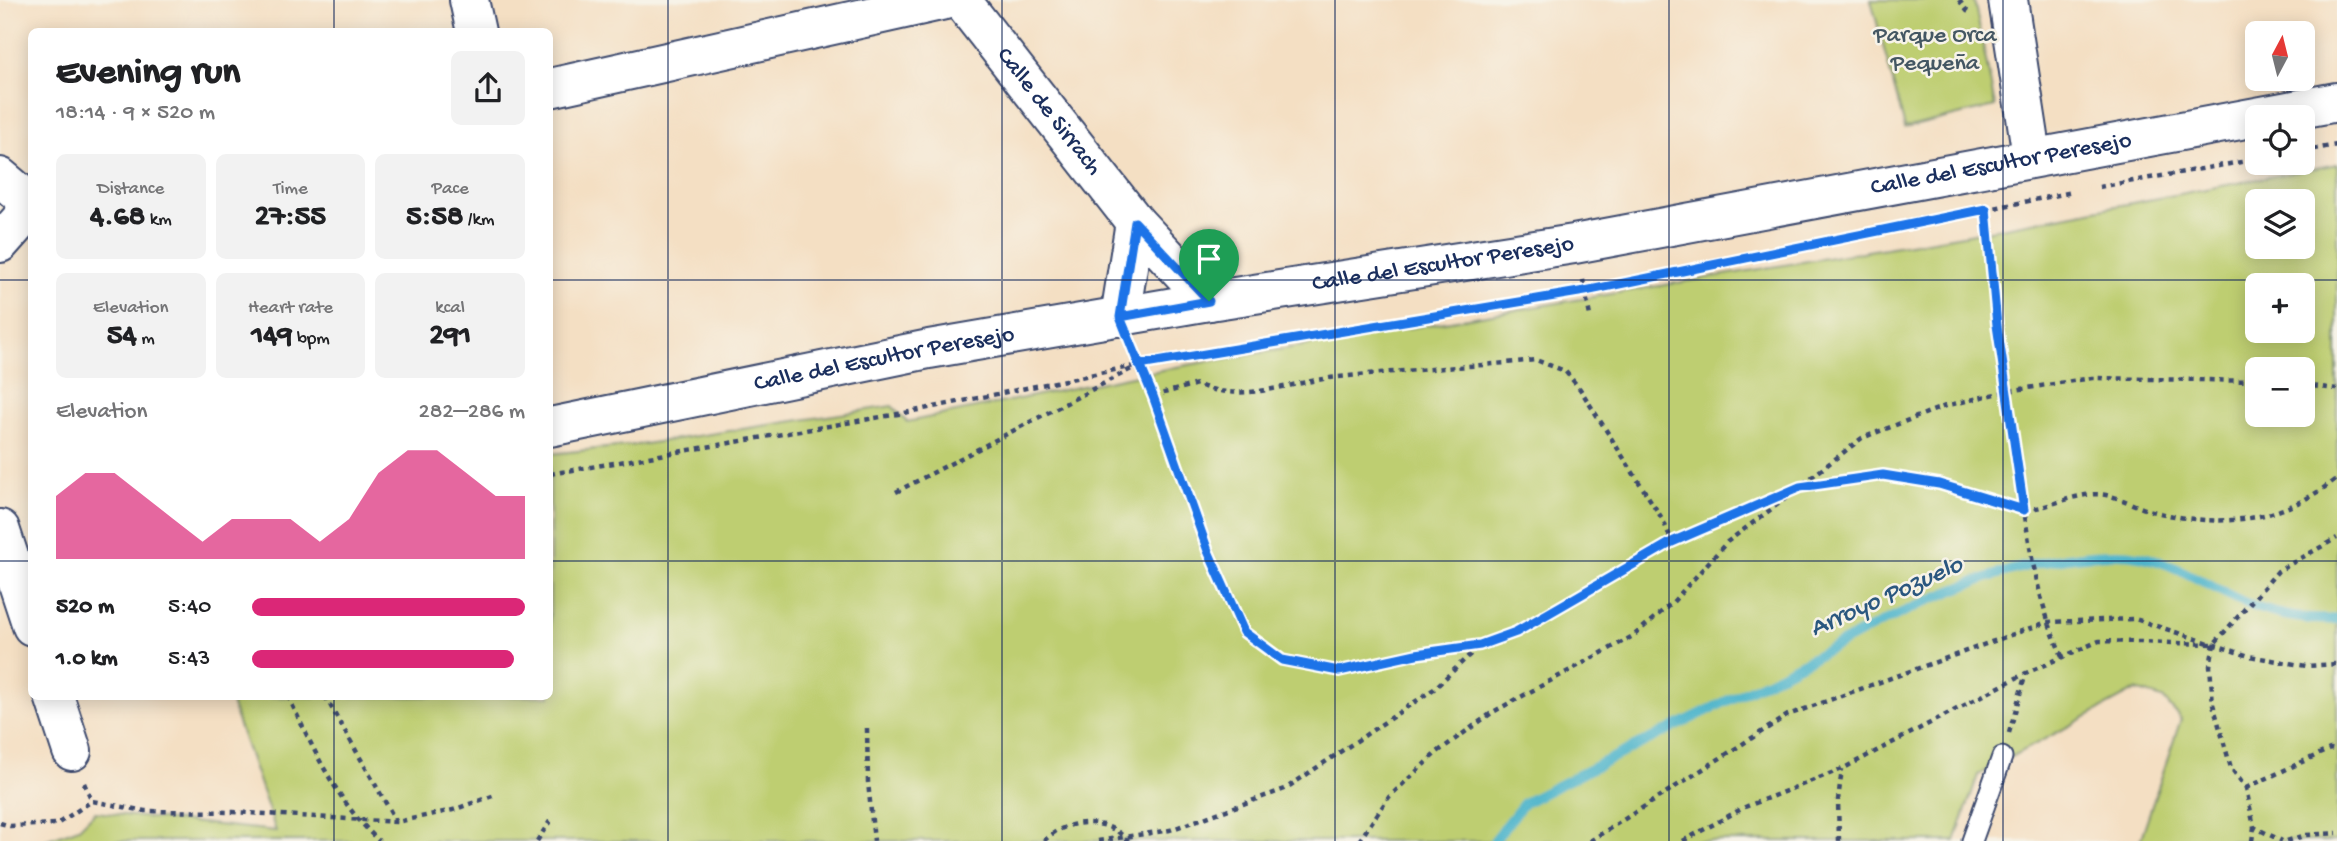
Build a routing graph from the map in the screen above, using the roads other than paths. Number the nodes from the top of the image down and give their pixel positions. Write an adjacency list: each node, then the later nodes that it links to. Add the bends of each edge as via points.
1 (469, 0): 5 (street)
2 (945, 0): 6 (street)
3 (961, 0): 12 (street, Calle de Sirrach)
4 (2008, 0): 8 (street)
5 (475, 28)
6 (553, 88)
7 (2337, 102): 8 (street, Calle del Escultor Peresejo)
8 (2032, 156): 14 (street, Calle del Escultor Peresejo, via 1574,244)
9 (0, 177): 10 (street)
10 (28, 202)
11 (28, 210): 13 (street)
12 (1135, 222): 14 (street, Calle de Sirrach); 15 (street)
13 (0, 243)
14 (1209, 301): 15 (street, Calle del Escultor Peresejo)
15 (1120, 317): 16 (street, Calle del Escultor Peresejo, via 929,349)
16 (553, 426)
17 (0, 529): 18 (street)
18 (28, 614)
19 (55, 700): 20 (street)
20 (72, 751)
21 (2002, 757): 22 (lane)
22 (1972, 841)

